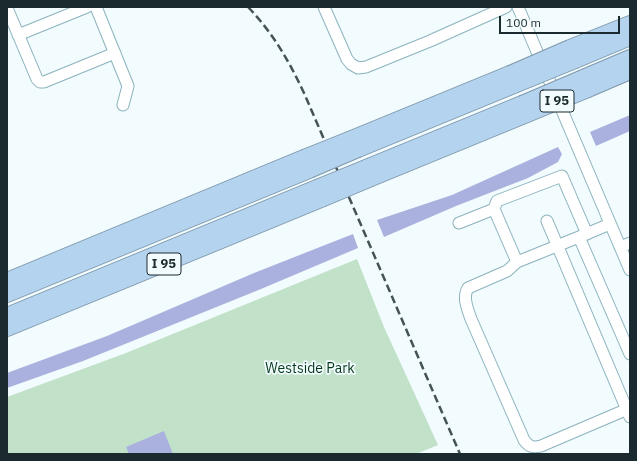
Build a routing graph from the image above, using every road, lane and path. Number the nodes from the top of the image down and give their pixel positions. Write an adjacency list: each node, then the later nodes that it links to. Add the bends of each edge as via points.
1 (87, 7): 8 (street)
2 (96, 7): 10 (street)
3 (324, 7): 4 (street, via 346,59 358,68 430,41)
4 (506, 7)
5 (7, 8): 8 (street)
6 (522, 8): 21 (street)
7 (630, 24): 11 (highway)
8 (18, 35): 10 (street, via 40,82)
9 (630, 37): 11 (highway)
10 (114, 53): 15 (street, via 128,86)
11 (573, 54): 16 (highway, bridge)
12 (630, 58): 14 (highway)
13 (630, 71): 14 (highway, I 95)
14 (585, 83): 17 (highway, I 95, bridge)
15 (123, 105)
16 (307, 164): 27 (highway); 28 (highway)
17 (319, 193): 29 (highway); 30 (highway, I 95)
18 (494, 209): 20 (street); 22 (street, via 497,201 562,176); 25 (street)
19 (547, 221): 24 (street)
20 (459, 223)
21 (610, 224): 22 (street); 23 (street)
22 (583, 235): 24 (street); 31 (street)
23 (625, 245): 26 (street)
24 (557, 246): 25 (street); 32 (street)
25 (517, 262): 32 (street, via 507,271 468,288 465,297 471,319 524,440 530,446 541,446)
26 (630, 270)
27 (7, 281)
28 (7, 294)
29 (7, 316)
30 (7, 328)
31 (630, 354)
32 (629, 412)

